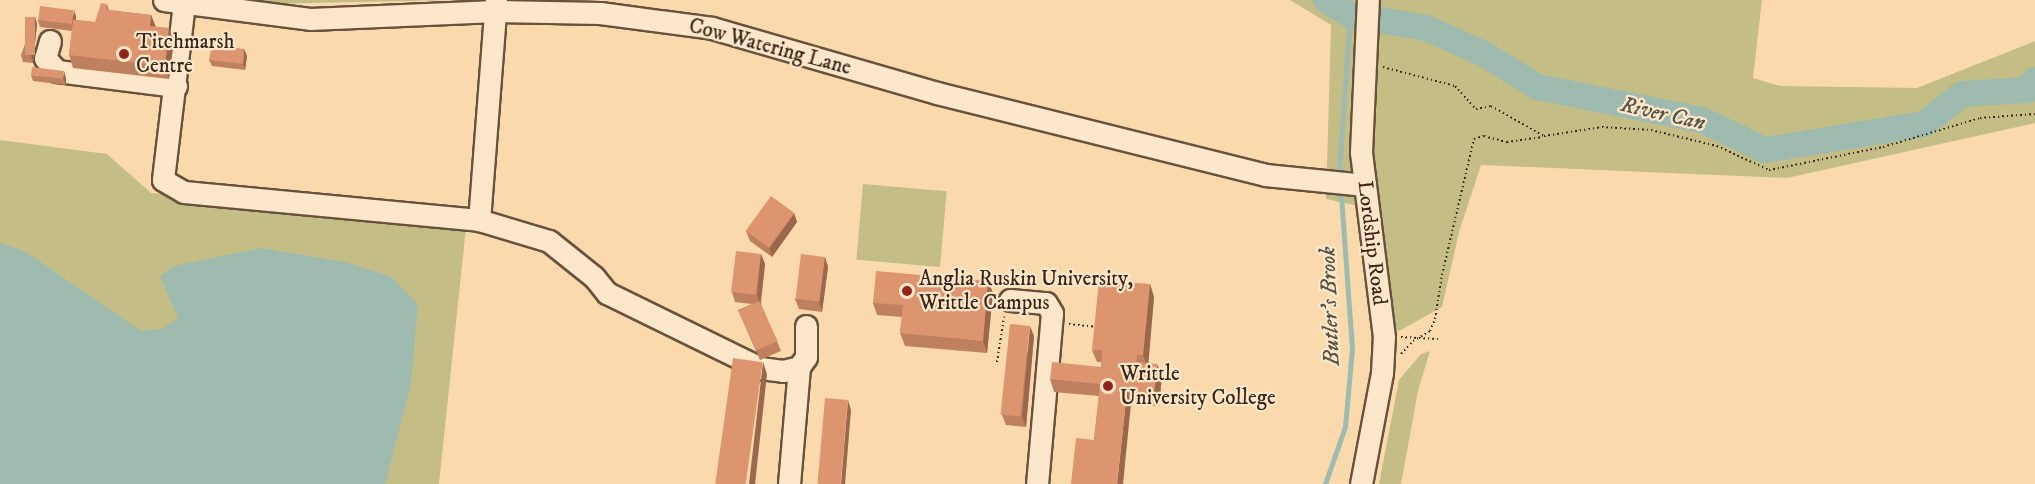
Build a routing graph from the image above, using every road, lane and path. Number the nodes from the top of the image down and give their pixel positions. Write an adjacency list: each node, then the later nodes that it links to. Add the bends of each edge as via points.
1 (1368, 1): 5 (street, Lordship Road)
2 (174, 2): 3 (street, Cow Watering Lane, via 310,19); 6 (street)
3 (496, 6): 9 (street, Cow Watering Lane, via 600,13 712,28 937,93 1266,176); 10 (street)
4 (50, 41): 6 (street, via 45,58 57,71)
5 (1366, 65): 8 (path, via 1455,86 1476,109 1491,106); 9 (street, Lordship Road, via 1360,152)
6 (176, 86): 10 (street, via 163,180 184,192)
7 (2035, 114): 8 (path, via 1980,118 1883,147 1809,160 1778,170 1747,162 1702,141 1628,127)
8 (1544, 136): 14 (path, via 1507,142 1484,136 1474,139 1435,319 1430,331)
9 (1364, 185): 13 (street, Lordship Road)
10 (479, 220): 16 (street, via 549,241 594,277 607,293 760,368 783,371)
11 (1010, 300): 19 (street, via 1046,303 1052,313)
12 (806, 326): 16 (street, via 806,357)
13 (1384, 337): 14 (path); 17 (street, Lordship Road)
14 (1418, 338): 15 (path); 17 (path)
15 (1438, 339)
16 (799, 367): 18 (street)
17 (1382, 372): 20 (street, Lordship Road)
18 (789, 484)
19 (1037, 484)
20 (1361, 484)

